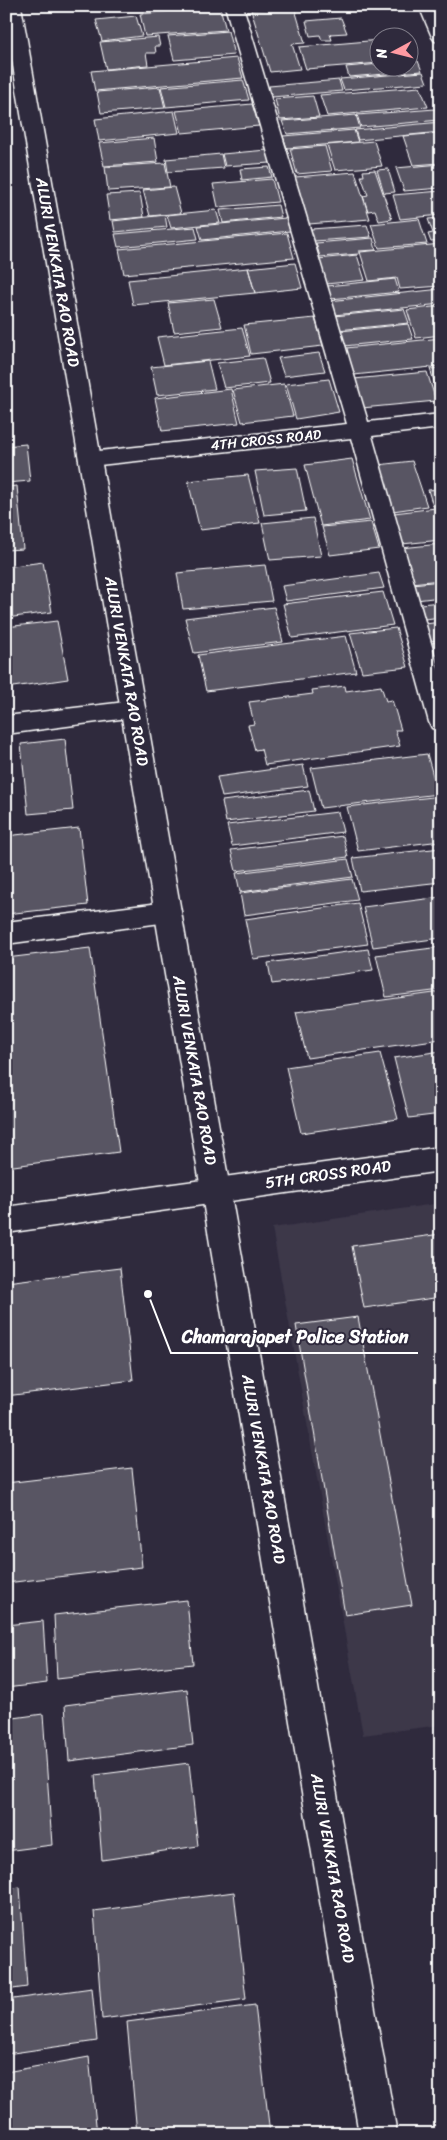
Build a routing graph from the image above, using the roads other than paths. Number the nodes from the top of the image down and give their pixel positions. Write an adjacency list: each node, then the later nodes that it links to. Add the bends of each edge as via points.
1 (12, 6): 7 (main road, ALURI VENKATA RAO ROAD)
2 (234, 6): 6 (main road)
3 (428, 6): 4 (main road)
4 (441, 37)
5 (441, 421): 6 (main road, 4TH CROSS ROAD)
6 (360, 430): 7 (main road, 4TH CROSS ROAD); 9 (main road)
7 (90, 459): 8 (main road, ALURI VENKATA RAO ROAD)
8 (134, 710): 10 (main road); 11 (main road, ALURI VENKATA RAO ROAD)
9 (441, 722)
10 (6, 725)
11 (168, 912): 12 (main road); 14 (main road, ALURI VENKATA RAO ROAD)
12 (6, 933)
13 (441, 1159): 14 (main road, 5TH CROSS ROAD)
14 (216, 1189): 15 (main road, 5TH CROSS ROAD); 16 (main road, ALURI VENKATA RAO ROAD)
15 (6, 1220)
16 (378, 2134)

